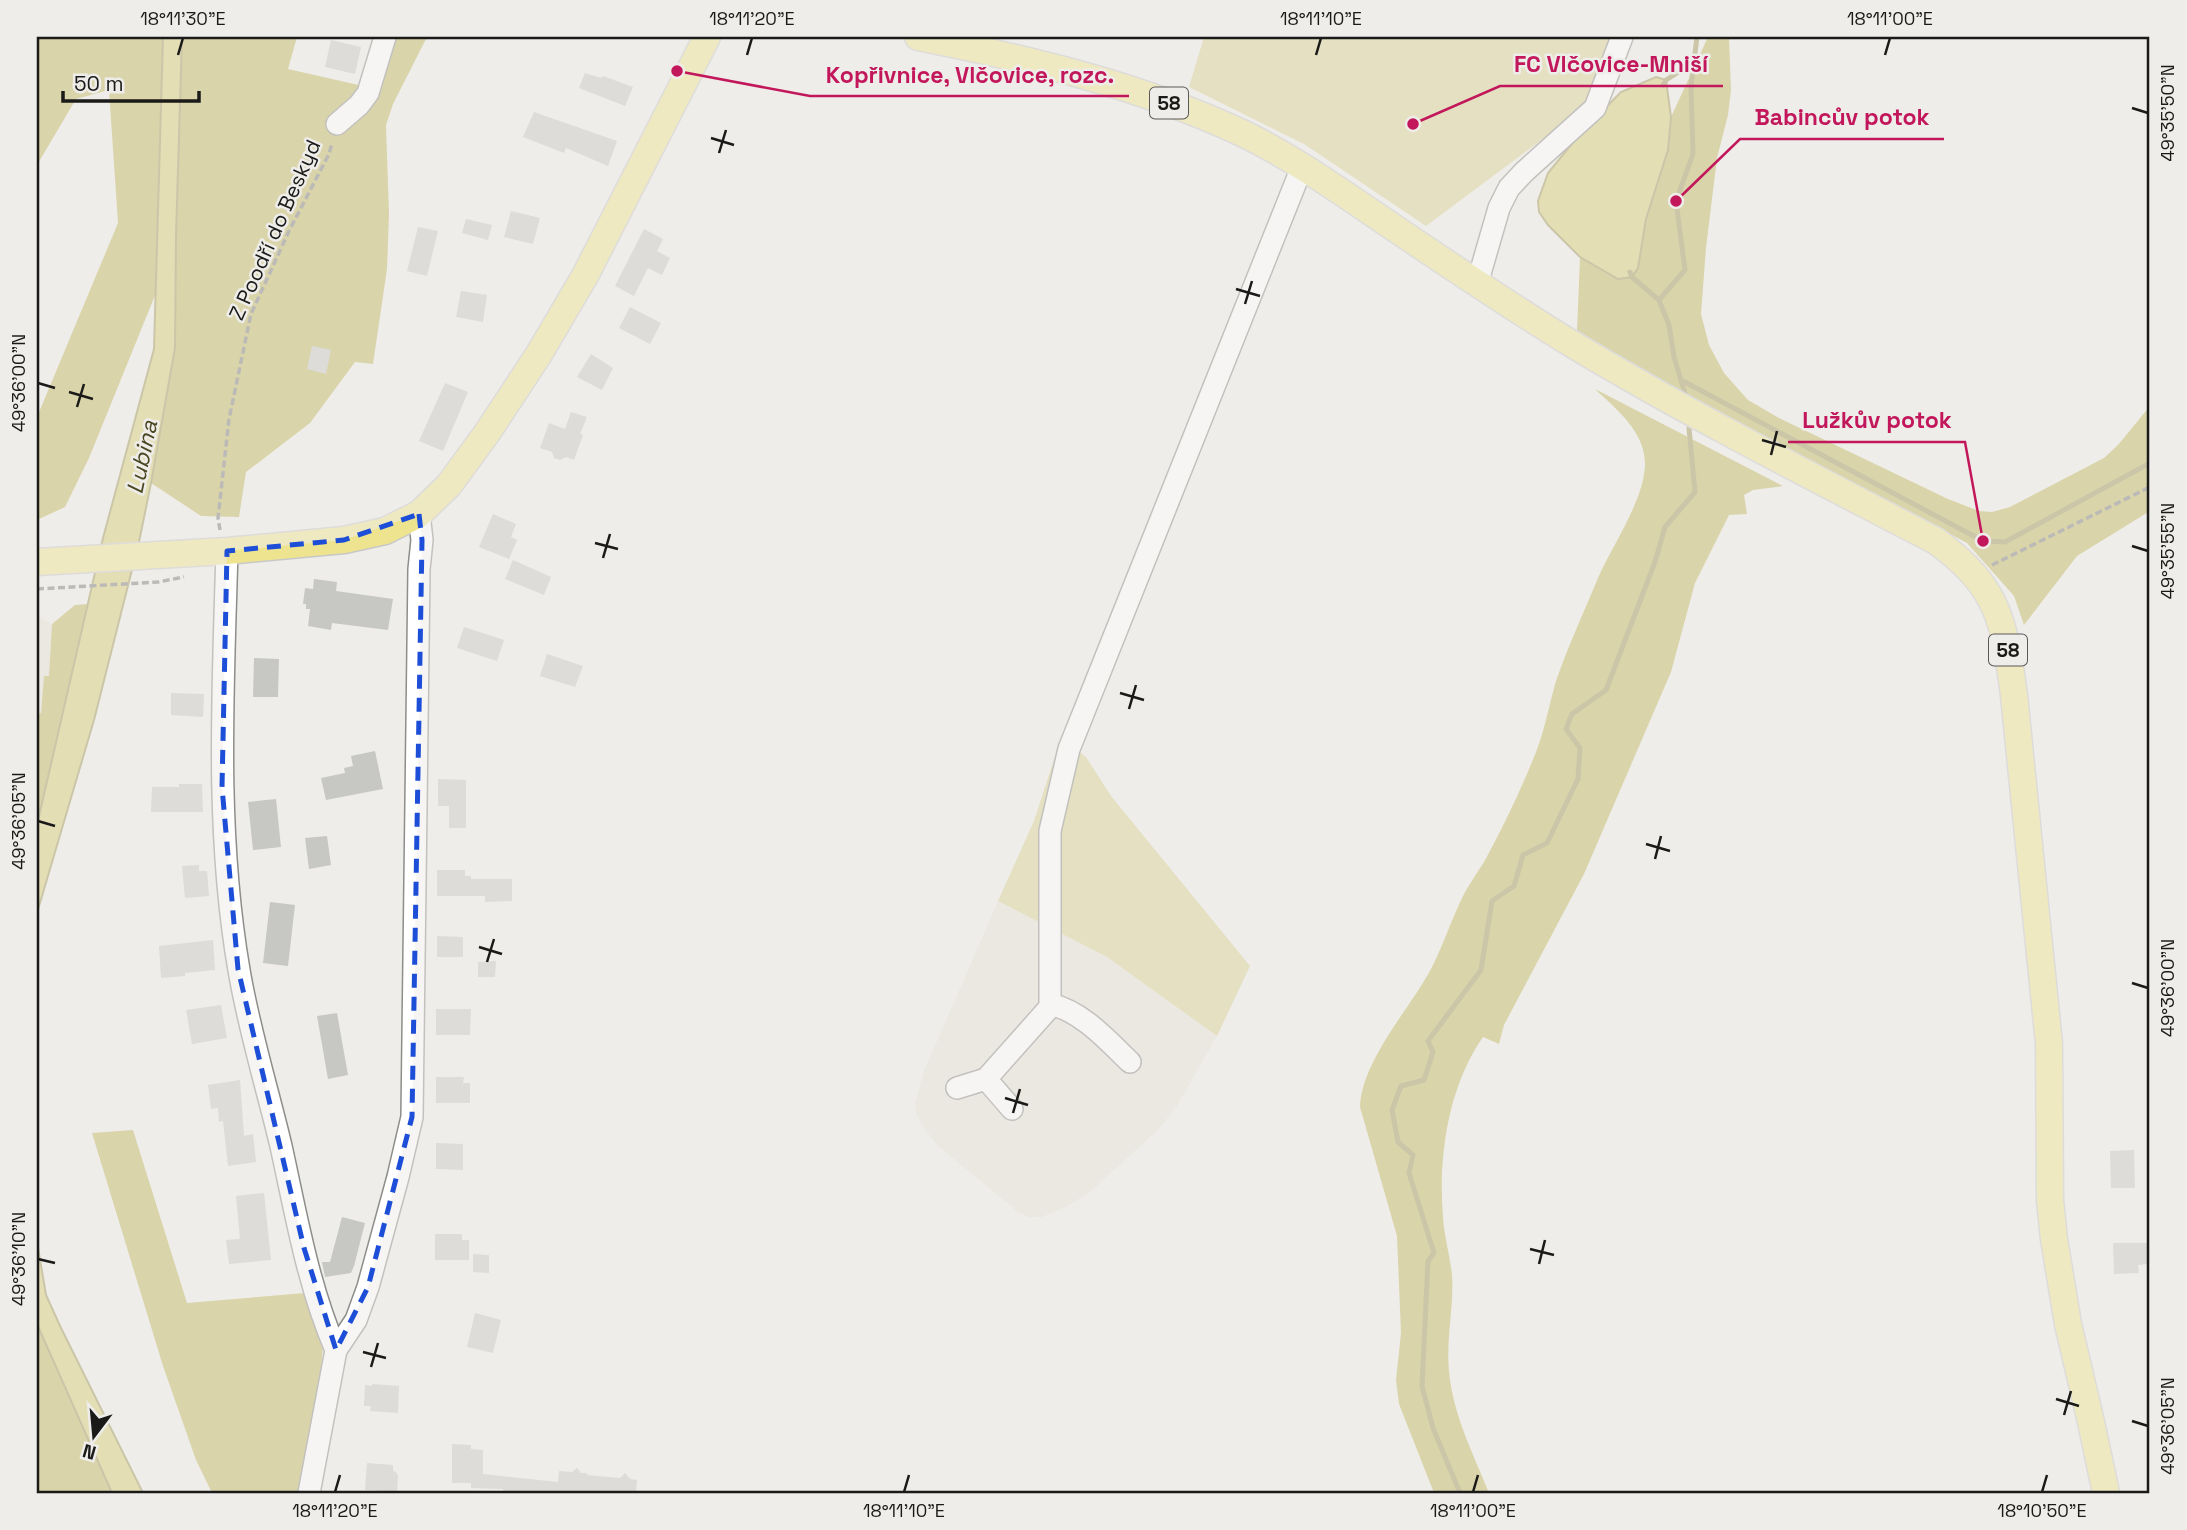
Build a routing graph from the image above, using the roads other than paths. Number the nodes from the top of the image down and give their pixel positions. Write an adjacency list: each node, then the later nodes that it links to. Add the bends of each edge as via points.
1 (385, 37): 5 (street, via 368,93)
2 (707, 37): 8 (main road, via 586,274 539,354 449,485)
3 (918, 37): 6 (main road, 58, via 1128,87 1244,134)
4 (1622, 37): 7 (street, via 1595,108 1509,188)
5 (337, 124)
6 (1302, 167): 7 (main road, 58); 11 (street, via 1069,749 1050,831)
7 (1477, 284): 18 (main road, 58, via 1611,368 1936,541 1975,574 1987,593 2005,635 2012,683 2049,1044 2054,1239)
8 (419, 514): 9 (main road, via 396,527 357,538); 16 (street, via 412,1117 368,1287 356,1320)
9 (227, 551): 10 (main road); 16 (street, via 222,787 238,969 304,1248)
10 (37, 562)
11 (1050, 1004): 12 (street, via 1090,1023); 13 (street)
12 (1130, 1062)
13 (986, 1079): 14 (street); 15 (street)
14 (957, 1088)
15 (1012, 1109)
16 (336, 1350): 17 (street)
17 (309, 1493)
18 (2106, 1493)

